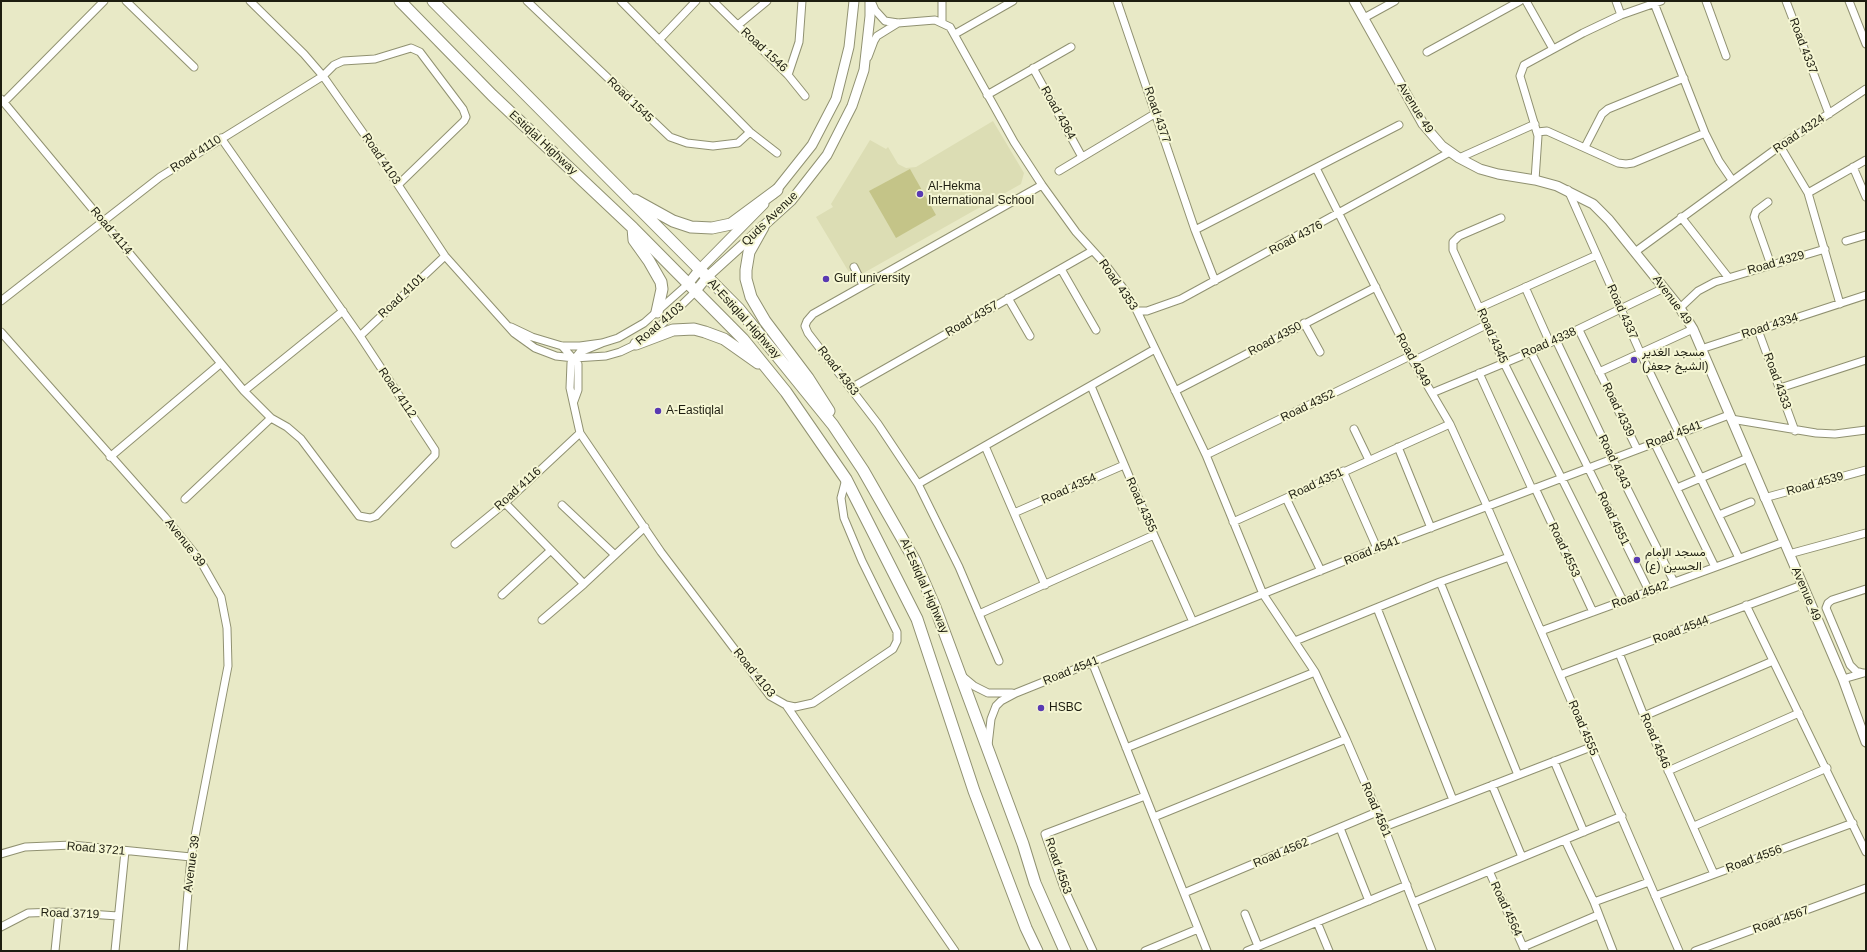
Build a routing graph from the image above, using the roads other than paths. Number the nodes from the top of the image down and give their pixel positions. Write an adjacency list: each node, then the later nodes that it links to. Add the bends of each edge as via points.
1 (104, 1): 47 (street)
2 (126, 1): 38 (street)
3 (250, 1): 42 (street, Road 4103)
4 (400, 1): 81 (main road, Estiqlal Highway, via 492,95)
5 (433, 1): 73 (main road, Estiqlal Highway)
6 (621, 1): 32 (street)
7 (696, 1): 32 (street)
8 (713, 1): 30 (street, Road 1546)
9 (767, 1): 30 (street, Road 1546)
10 (802, 1): 41 (street, Road 1546, via 799,42)
11 (854, 1): 70 (street, Quds Avenue, via 850,47 836,99 812,145)
12 (871, 1): 29 (street, via 879,16 885,21); 40 (street, Quds Avenue)
13 (942, 1): 28 (street)
14 (1013, 1): 31 (street)
15 (1117, 1): 48 (street, Road 4377)
16 (1354, 1): 27 (street, Avenue 49)
17 (1395, 1): 27 (street)
18 (1520, 1): 36 (street)
19 (1526, 1): 35 (street)
20 (1616, 1): 26 (street)
21 (1706, 1): 37 (street)
22 (1786, 1): 49 (street, Road 4337)
23 (1849, 1): 33 (street)
24 (529, 2): 52 (street, Road 1545, via 670,137 687,143 713,146 738,143)
25 (1657, 2): 26 (street); 43 (street)
26 (1621, 15): 35 (street)
27 (1364, 18): 58 (street, Avenue 49, via 1423,124)
28 (942, 22): 29 (street, via 928,20); 31 (street, Road 4353)
29 (898, 23): 40 (street, via 877,36)
30 (738, 26): 41 (street, Road 1546)
31 (955, 34): 45 (street, Road 4353)
32 (659, 40): 52 (street)
33 (1866, 44)
34 (1071, 47): 39 (street)
35 (1553, 49): 50 (street, via 1524,65 1520,76)
36 (1427, 52)
37 (1726, 56)
38 (194, 67)
39 (1033, 68): 45 (street); 60 (street, Road 4364)
40 (864, 70): 80 (street, Quds Avenue, via 852,106 827,155 791,201)
41 (788, 75): 46 (street)
42 (323, 76): 55 (street, Road 4110); 68 (street, Road 4103); 68 (street, Road 4110, via 338,63 375,59 411,48 420,52 463,109 466,117 461,124)
43 (1684, 78): 54 (street); 57 (street, via 1602,114)
44 (1866, 89): 49 (street, Road 4324)
45 (987, 95): 69 (street, Road 4353)
46 (805, 96)
47 (2, 100): 79 (street, Road 4114)
48 (1156, 113): 60 (street); 82 (street, Road 4377)
49 (1829, 114): 56 (street, Road 4324)
50 (1535, 124): 53 (street); 61 (street)
51 (1400, 126): 64 (street)
52 (750, 132): 59 (street)
53 (1537, 132): 57 (street, via 1547,131); 66 (street)
54 (1705, 133): 57 (street, via 1629,164 1618,163); 67 (street, via 1719,162)
55 (220, 138): 79 (street, Road 4110, via 160,177); 108 (street, Road 4112)
56 (1780, 146): 67 (street, Road 4324); 72 (street)
57 (1585, 147)
58 (1450, 152): 61 (street, Avenue 49); 76 (street, Road 4376)
59 (778, 153)
60 (1082, 157): 65 (street)
61 (1459, 158): 66 (street, Avenue 49, via 1489,172)
62 (1866, 160): 63 (street)
63 (1852, 167): 72 (street); 74 (street)
64 (1316, 168): 76 (street, Road 4349); 82 (street)
65 (1058, 171)
66 (1535, 180): 71 (street, Avenue 49)
67 (1732, 180): 77 (street, Road 4324)
68 (398, 184): 89 (street, Road 4103)
69 (1042, 185): 86 (street, Road 4353); 96 (street, Road 4363)
70 (777, 190): 73 (main road, via 731,224 712,228 691,227 673,221 642,202); 93 (street, Quds Avenue)
71 (1568, 190): 87 (street, Avenue 49, via 1592,204); 88 (street, Road 4337)
72 (1808, 193): 85 (street)
73 (626, 196): 93 (main road, Estiqlal Highway)
74 (1866, 197)
75 (1768, 202): 90 (street, via 1756,211 1754,217)
76 (1339, 214): 95 (street, Road 4376); 97 (street, Road 4349)
77 (1680, 217): 87 (street, Road 4324); 94 (street)
78 (1501, 218): 105 (street, Road 4345, via 1459,236 1453,242 1453,250)
79 (104, 221): 103 (street, Road 4110); 134 (street, Road 4114)
80 (763, 227): 93 (street, Quds Avenue); 147 (main road, via 750,252 746,270 751,297 765,321 824,401)
81 (633, 228): 99 (main road, Estiqlal Highway); 110 (main road, via 634,240 661,282)
82 (1195, 230): 95 (street, Road 4377)
83 (1866, 235): 84 (street)
84 (1846, 240)
85 (1825, 249): 90 (street, Road 4329); 104 (street)
86 (1092, 251): 92 (street, Road 4357); 109 (street, Road 4353, via 1116,278)
87 (1635, 252): 100 (street, Avenue 49)
88 (1597, 255): 98 (street); 107 (street, Road 4337)
89 (445, 256): 111 (street, Road 4103); 119 (street, Road 4101)
90 (1771, 265): 94 (street, Road 4329)
91 (854, 267): 96 (street)
92 (1061, 268): 102 (street, Road 4357); 115 (street)
93 (703, 273): 99 (street, Quds Avenue); 147 (main road, Al-Estiqlal Highway, via 755,327)
94 (1728, 277): 106 (street, Road 4329, via 1706,286)
95 (1215, 281): 109 (street, Road 4376, via 1181,299 1147,311)
96 (863, 285): 139 (street, Road 4363, via 813,314 805,326)
97 (1376, 287): 112 (street, Road 4350); 131 (street, Road 4349)
98 (1525, 287): 105 (street); 121 (street, Road 4343)
99 (692, 288): 110 (street, Road 4103); 123 (street, Road 4103, via 658,328); 135 (main road, Al-Estiqlal Highway, via 743,339)
100 (1664, 288): 106 (street, Avenue 49); 107 (street, Road 4338)
101 (1866, 295): 104 (street, Road 4334)
102 (1008, 298): 120 (street); 139 (street, Road 4357)
103 (1, 301)
104 (1840, 304): 117 (street, Road 4334)
105 (1479, 308): 113 (street, Road 4345)
106 (1680, 308): 114 (street, Avenue 49)
107 (1621, 310): 116 (street, Road 4338); 129 (street, Road 4337)
108 (343, 311): 119 (street, Road 4112); 141 (street)
109 (1137, 311): 125 (street, Road 4353)
110 (657, 312): 122 (street, Road 4103, via 631,332)
111 (504, 323): 124 (street, Road 4103, via 532,337); 130 (street, Road 4103, via 535,348 556,356)
112 (1304, 323): 127 (street); 142 (street, Road 4350)
113 (1486, 325): 131 (street, Road 4352); 133 (street, Road 4345)
114 (1692, 329): 126 (street, Avenue 49); 129 (street, Road 4339)
115 (1096, 330)
116 (1579, 330): 121 (street, Road 4338); 136 (street, Road 4339)
117 (1758, 330): 126 (street, Road 4334); 140 (street, Road 4333)
118 (1, 332): 158 (street, Avenue 39)
119 (360, 336): 145 (street, Road 4112, via 436,451 376,516 359,516 305,443)
120 (1030, 336)
121 (1553, 342): 128 (street, Road 4338); 159 (street, Road 4343)
122 (602, 343): 124 (street, Road 4103); 130 (street, via 580,352)
123 (636, 344): 130 (street, Road 4103, via 606,356); 135 (main road, via 673,330 700,330 724,339)
124 (562, 346): 130 (street, Road 4103)
125 (1156, 349): 138 (street); 142 (street, Road 4353)
126 (1701, 349): 144 (street, Avenue 49)
127 (1320, 352)
128 (1531, 352): 133 (street, Road 4338); 163 (street, Road 4343)
129 (1640, 352): 136 (street, Road 4339); 152 (street, Road 4337)
130 (574, 358): 151 (street, Road 4103, via 578,364 578,390 574,401)
131 (1412, 358): 143 (street, Road 4349); 157 (street, Road 4352)
132 (1866, 360): 140 (street)
133 (1504, 363): 137 (street, Road 4338); 166 (street, Road 4345)
134 (220, 364): 141 (street, Road 4114); 158 (street)
135 (770, 371): 168 (main road, Al-Estiqlal Highway)
136 (1599, 372): 156 (street, Road 4339)
137 (1479, 373): 143 (street, Road 4338); 170 (street, Road 4553)
138 (1091, 386): 154 (street); 162 (street, Road 4355)
139 (852, 388): 169 (street, Road 4363)
140 (1780, 388): 150 (street, Road 4333)
141 (244, 391): 145 (street, Road 4114)
142 (1175, 391): 157 (street, Road 4353)
143 (1432, 393): 146 (street, Road 4349)
144 (1730, 417): 150 (street); 152 (street, Road 4541); 160 (street, Avenue 49)
145 (271, 418): 174 (street)
146 (1450, 424): 155 (street, Road 4351); 178 (street, Road 4349)
147 (833, 425): 220 (main road, Al-Estiqlal Highway, via 863,470 915,561 936,606)
148 (1354, 430): 161 (street)
149 (1866, 430): 150 (street, via 1835,434)
150 (1795, 431)
151 (580, 433): 176 (street, Road 4116); 182 (street, Road 4103)
152 (1679, 433): 153 (street, Road 4541); 167 (street, Road 4337)
153 (1654, 442): 156 (street, Road 4541); 171 (street)
154 (985, 446): 169 (street); 179 (street)
155 (1398, 447): 161 (street, Road 4351); 183 (street)
156 (1636, 449): 159 (street, Road 4541)
157 (1206, 455): 181 (street, Road 4353)
158 (110, 456): 251 (street, Avenue 39, via 200,560 221,597 227,628 228,666)
159 (1612, 458): 163 (street, Road 4541); 197 (street, Road 4343)
160 (1748, 458): 167 (street); 173 (street, Avenue 49)
161 (1369, 460): 165 (street, Road 4351)
162 (1124, 465): 179 (street, Road 4354); 185 (street, Road 4355)
163 (1589, 467): 166 (street, Road 4541); 202 (street, Road 4551)
164 (1866, 470): 173 (street, Road 4539)
165 (1343, 471): 172 (street, Road 4351); 188 (street)
166 (1562, 477): 170 (street, Road 4541); 205 (street)
167 (1702, 477): 171 (street); 180 (street, Road 4337)
168 (846, 479): 224 (street, Road 4103, via 840,498 844,518 897,632 897,641 893,649 813,703 795,707); 276 (main road, Al-Estiqlal Highway, via 917,619 974,791)
169 (918, 484): 209 (street, Road 4363)
170 (1533, 488): 178 (street, Road 4541); 208 (street, Road 4553)
171 (1676, 488): 194 (street)
172 (1286, 498): 181 (street, Road 4351); 195 (street)
173 (1764, 498): 186 (street, Avenue 49)
174 (185, 499)
175 (1751, 502): 180 (street)
176 (505, 503): 187 (street, Road 4116); 189 (street)
177 (562, 505): 190 (street)
178 (1487, 506): 183 (street, Road 4541); 192 (street, Road 4555)
179 (1014, 513): 199 (street)
180 (1719, 515): 193 (street, Road 4337)
181 (1233, 522): 203 (street, Road 4353)
182 (645, 527): 190 (street); 224 (street, Road 4103, via 661,552 770,696)
183 (1431, 528): 188 (street, Road 4541)
184 (1866, 533): 191 (street)
185 (1154, 535): 199 (street); 211 (street, Road 4355)
186 (1784, 542): 191 (street, Avenue 49); 193 (street, Road 4542)
187 (455, 544)
188 (1377, 548): 195 (street, Road 4541)
189 (551, 550): 198 (street); 204 (street)
190 (615, 554): 198 (street)
191 (1789, 554): 200 (street, Avenue 49)
192 (1510, 557): 196 (street); 212 (street, Road 4555)
193 (1739, 558): 194 (street, Road 4542)
194 (1715, 567): 197 (street, Road 4542)
195 (1321, 571): 203 (street, Road 4541)
196 (1440, 582): 207 (street); 235 (street)
197 (1674, 582): 202 (street, Road 4542)
198 (584, 584): 210 (street)
199 (1045, 585): 209 (street)
200 (1802, 585): 206 (street, Road 4544); 222 (street, Avenue 49)
201 (1866, 589): 219 (street, via 1832,600 1826,608 1850,665)
202 (1648, 592): 205 (street, Road 4542)
203 (1263, 594): 211 (street, Road 4541); 213 (street, Road 4561)
204 (502, 595)
205 (1623, 601): 208 (street, Road 4542)
206 (1746, 605): 214 (street, Road 4544); 216 (street)
207 (1376, 608): 213 (street); 238 (street)
208 (1593, 612): 212 (street, Road 4542)
209 (980, 614): 215 (street, Road 4363)
210 (542, 620)
211 (1194, 622): 217 (street, Road 4541)
212 (1541, 631): 221 (street, Road 4555)
213 (1295, 640): 218 (street, Road 4561)
214 (1619, 653): 221 (street, Road 4544); 226 (street, Road 4546)
215 (999, 661)
216 (1773, 661): 225 (street); 226 (street)
217 (1092, 662): 223 (street, Road 4541); 230 (street)
218 (1315, 672): 227 (street, Road 4561); 230 (street)
219 (1865, 673): 222 (street)
220 (960, 675): 223 (street, via 988,693); 231 (main road, Al-Estiqlal Highway)
221 (1560, 675): 229 (street, Road 4555)
222 (1843, 679): 228 (street, Avenue 49)
223 (1016, 693): 231 (street, via 996,706 991,719)
224 (786, 705): 275 (street)
225 (1800, 713): 233 (street); 234 (street)
226 (1644, 716): 234 (street, Road 4546)
227 (1346, 739): 239 (street, Road 4561); 241 (street)
228 (1866, 742)
229 (1591, 747): 232 (street); 240 (street, Road 4555)
230 (1126, 748): 237 (street)
231 (988, 749): 277 (main road, Al-Estiqlal Highway, via 1035,883)
232 (1554, 761): 235 (street); 246 (street)
233 (1827, 768): 242 (street); 243 (street)
234 (1668, 771): 243 (street, Road 4546)
235 (1518, 775): 236 (street)
236 (1492, 785): 238 (street); 252 (street)
237 (1145, 796): 241 (street); 278 (street, Road 4563, via 1045,834 1064,888)
238 (1453, 800): 244 (street)
239 (1377, 812): 244 (street, Road 4561); 245 (street, Road 4562)
240 (1622, 816): 246 (street, Road 4564); 255 (street, Road 4555)
241 (1154, 817): 258 (street)
242 (1853, 823): 249 (street); 254 (street, Road 4556)
243 (1694, 826): 254 (street, Road 4546)
244 (1384, 827): 256 (street, Road 4561)
245 (1340, 828): 258 (street, Road 4562); 260 (street)
246 (1584, 832): 247 (street, Road 4564)
247 (1565, 840): 252 (street, Road 4564); 262 (street)
248 (125, 851): 250 (street, Road 3721, via 72,845 25,847); 251 (street, Road 3721); 266 (street)
249 (1866, 852)
250 (1, 854)
251 (191, 857): 274 (street, Avenue 39)
252 (1522, 857): 253 (street, Road 4564)
253 (1488, 871): 261 (street, Road 4564); 271 (street, Road 4564)
254 (1714, 874): 259 (street, Road 4556)
255 (1649, 882): 259 (street, Road 4555); 262 (street)
256 (1407, 885): 260 (street); 261 (street, Road 4561)
257 (1866, 888): 286 (street, Road 4567)
258 (1184, 893): 269 (street)
259 (1655, 896): 285 (street, Road 4555)
260 (1370, 901): 267 (street)
261 (1414, 902): 283 (street, Road 4561)
262 (1594, 902): 265 (street)
263 (59, 912): 266 (street, Road 3719); 268 (street, Road 3719, via 28,913); 272 (street)
264 (1245, 914): 270 (street)
265 (1598, 915): 271 (street, Road 4564); 284 (street)
266 (118, 916): 273 (street)
267 (1317, 922): 270 (street); 282 (street)
268 (1, 927)
269 (1198, 929): 279 (street); 280 (street)
270 (1258, 946): 281 (street)
271 (1524, 949)
272 (55, 951)
273 (115, 951)
274 (183, 951)
275 (955, 951)
276 (1037, 951)
277 (1065, 951)
278 (1093, 951)
279 (1145, 951)
280 (1207, 951)
281 (1247, 951)
282 (1329, 951)
283 (1432, 951)
284 (1613, 951)
285 (1679, 951)
286 (1695, 951)

